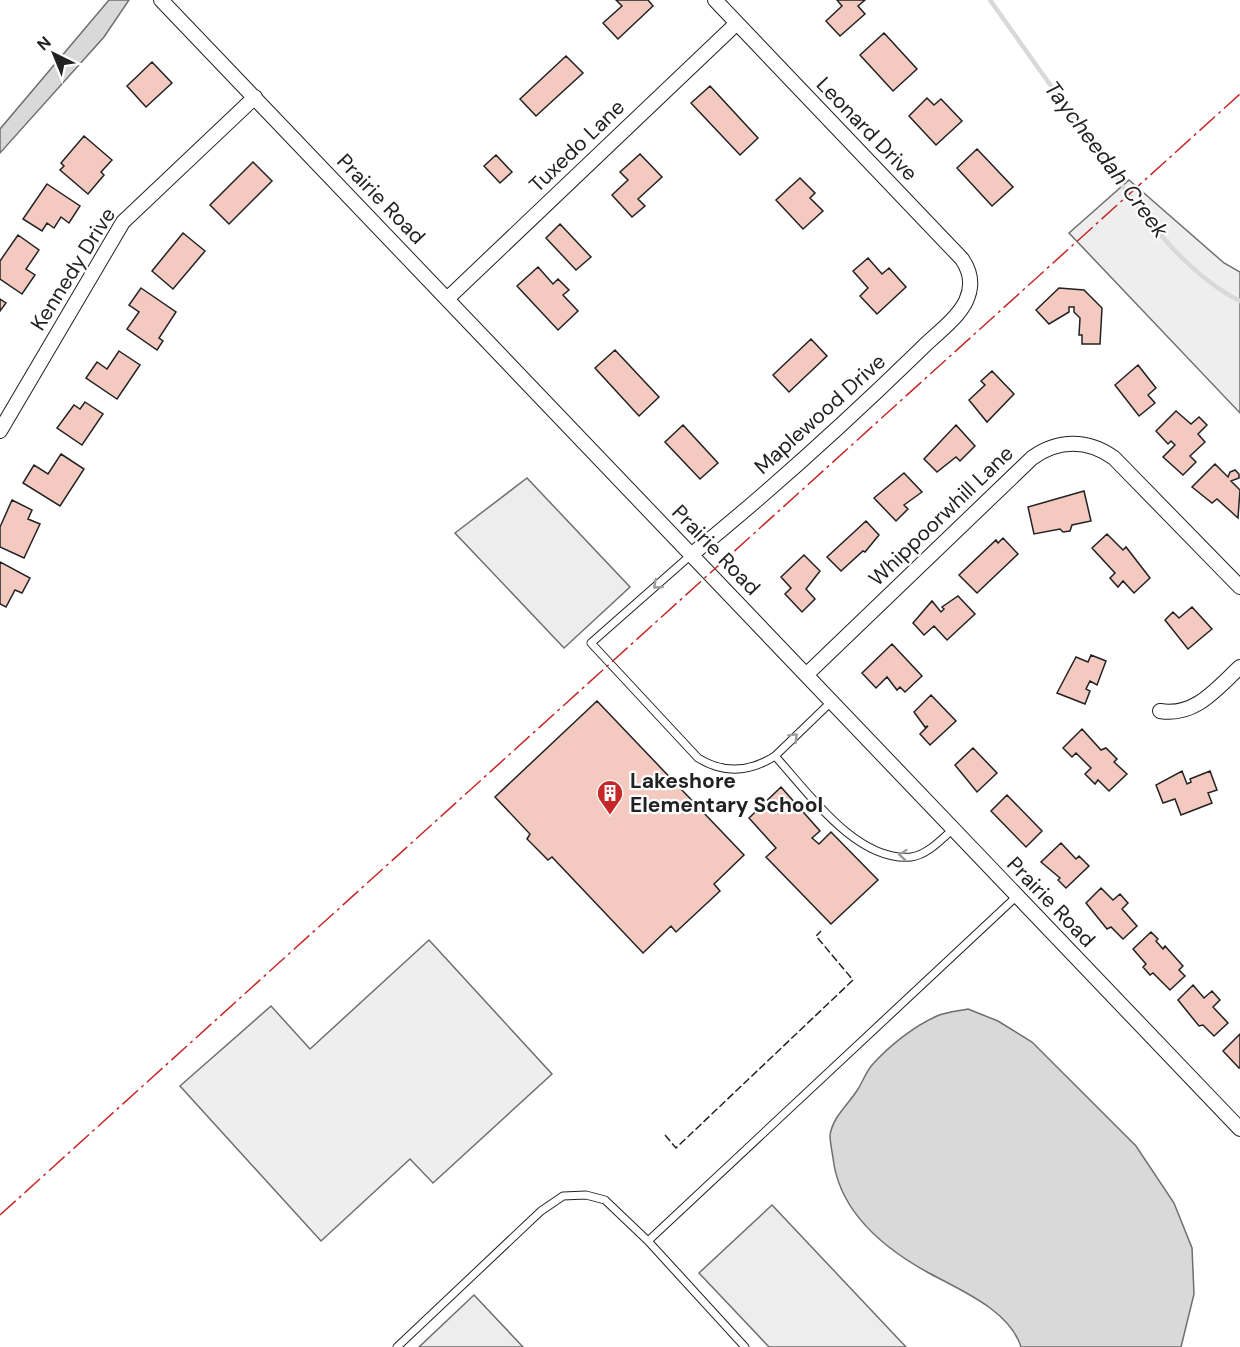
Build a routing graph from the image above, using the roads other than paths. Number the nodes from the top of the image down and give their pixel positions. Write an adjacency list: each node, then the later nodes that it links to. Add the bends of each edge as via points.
1 (162, 0): 4 (street, Prairie Road)
2 (715, 0): 3 (street, Leonard Drive)
3 (737, 23): 5 (street, Leonard Drive, via 962,259 970,279); 6 (street, Tuxedo Lane)
4 (255, 97): 6 (street, Prairie Road); 7 (street, Kennedy Drive, via 123,222)
5 (968, 296): 8 (street, Maplewood Drive, via 959,311 869,398)
6 (447, 299): 8 (street, Prairie Road)
7 (0, 431)
8 (691, 555): 11 (street, Prairie Road); 14 (lane, one-way to 14, via 591,643 698,758 727,771 759,766)
9 (1240, 587): 11 (street, Whippoorwhill Lane, via 1123,467 1103,451 1064,444 1039,453)
10 (1240, 667): 13 (street, via 1197,705 1182,711)
11 (806, 675): 12 (street, Prairie Road)
12 (831, 702): 14 (lane, one-way to 12); 15 (street, Prairie Road)
13 (1160, 711)
14 (775, 756): 15 (lane, one-way to 14, via 912,857 884,854 842,830)
15 (953, 829): 16 (street, Prairie Road)
16 (1017, 896): 17 (street, Prairie Road); 18 (lane)
17 (1240, 1129)
18 (648, 1241): 19 (lane, via 604,1200 586,1195 563,1196 541,1211); 20 (lane)
19 (397, 1347)
20 (745, 1347)

